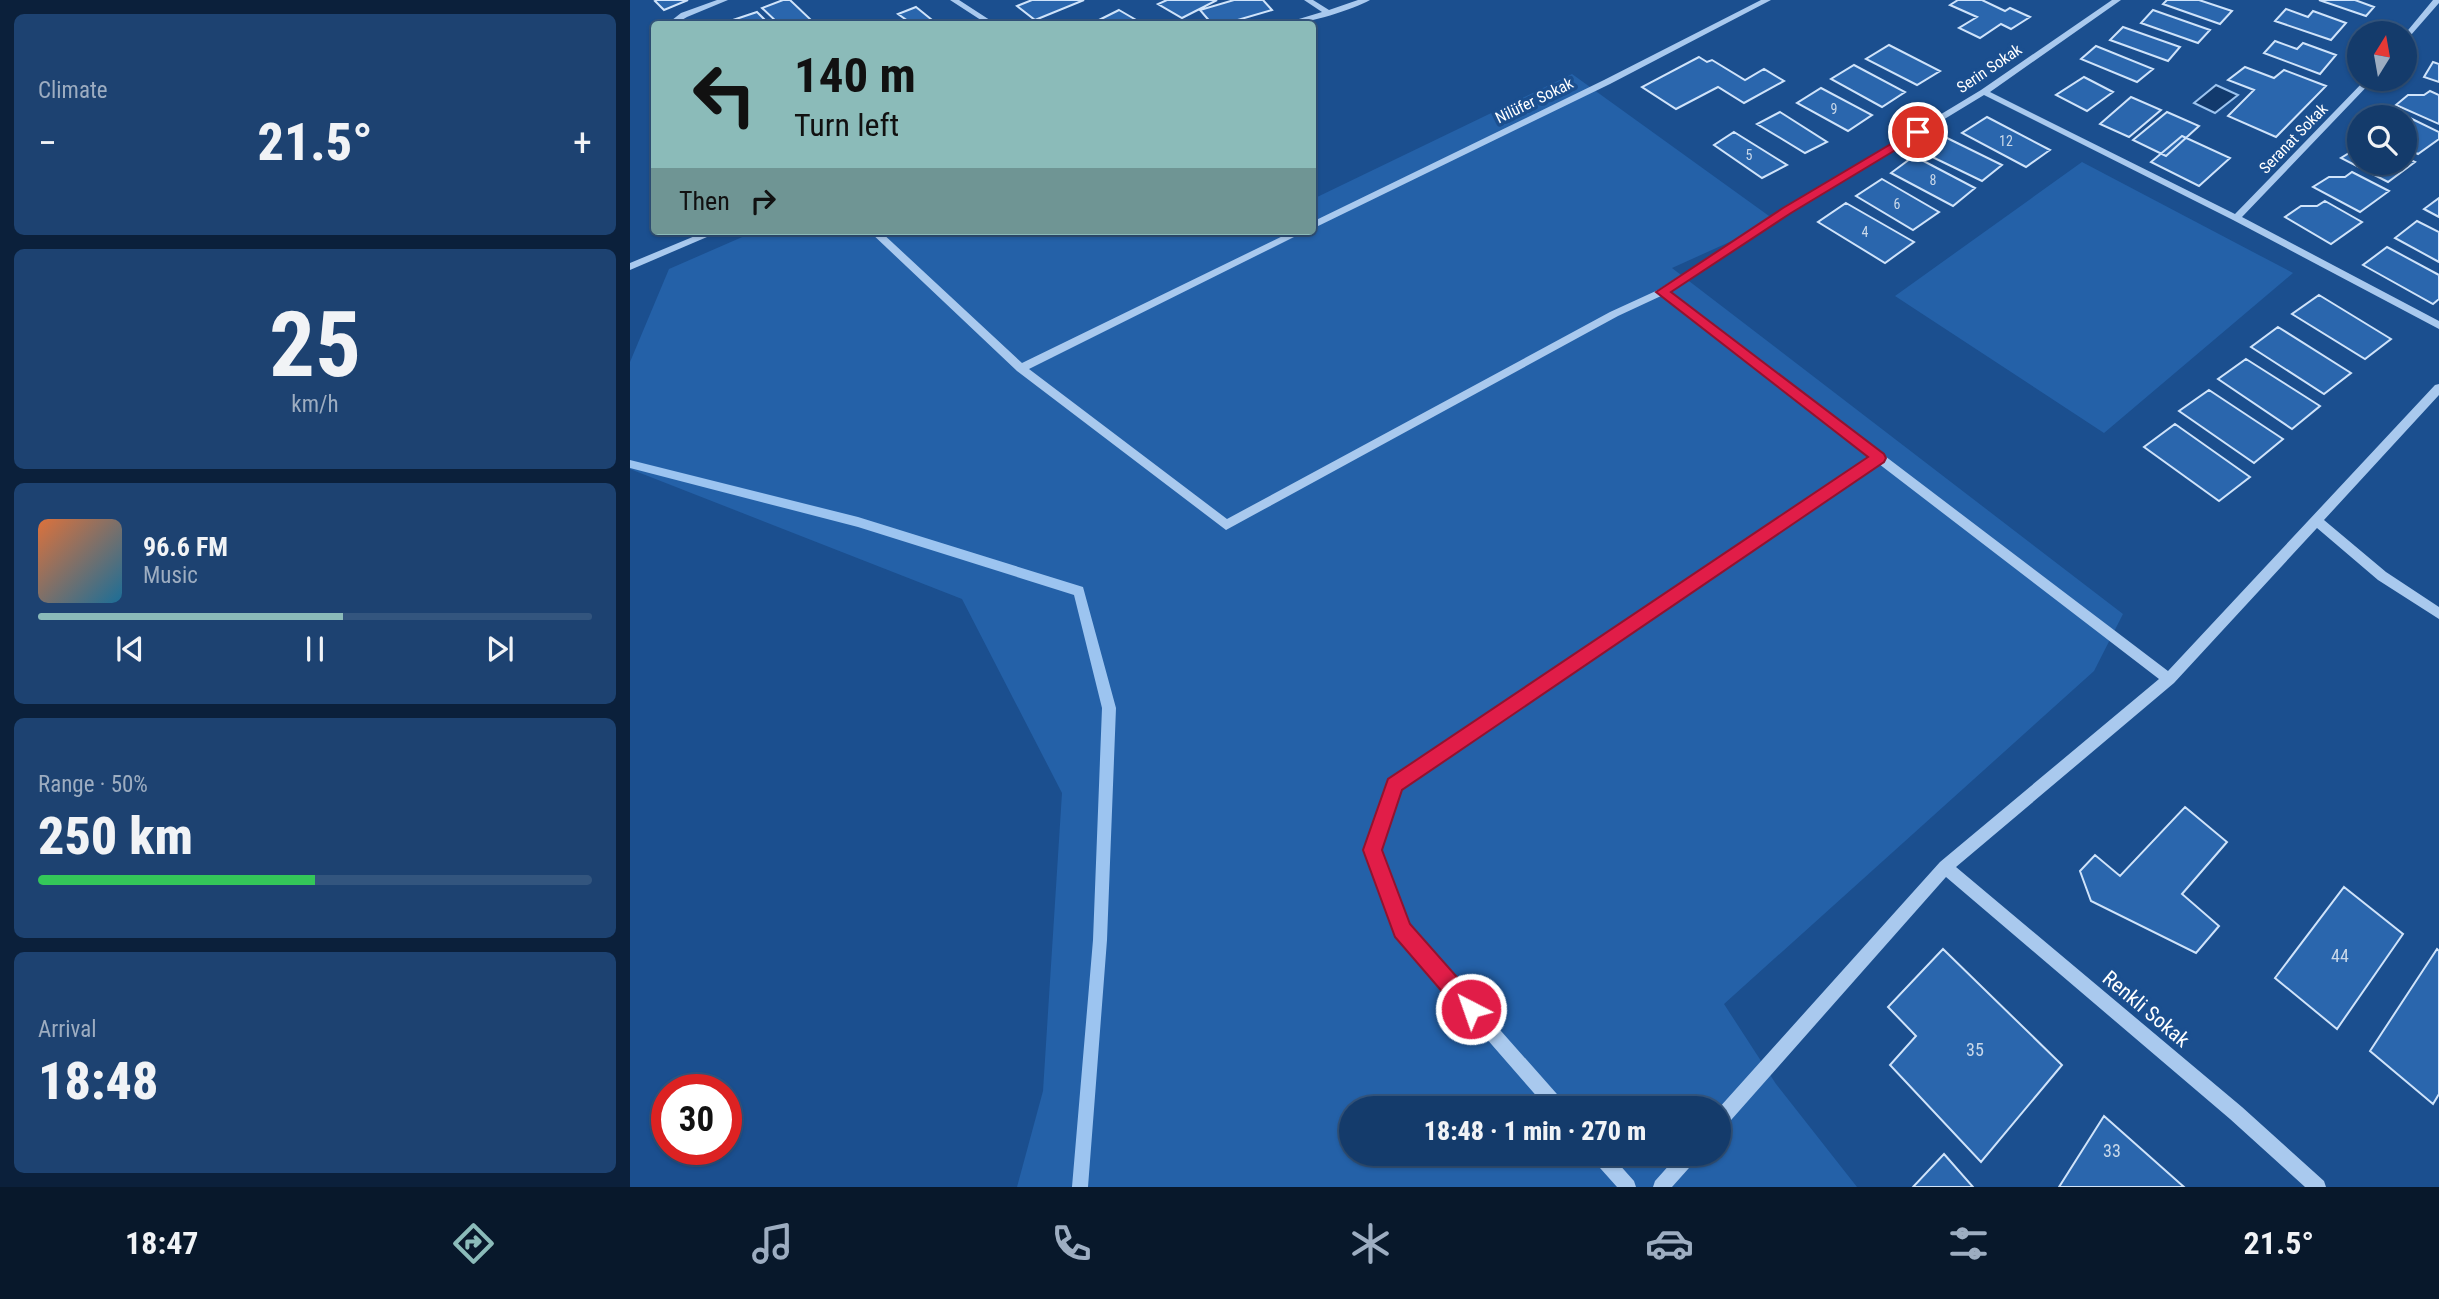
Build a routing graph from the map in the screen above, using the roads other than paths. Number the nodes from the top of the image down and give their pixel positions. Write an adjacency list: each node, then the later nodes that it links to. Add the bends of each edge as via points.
1 (724, 0): 9 (street)
2 (954, 0): 10 (street)
3 (1308, 0): 8 (street)
4 (1366, 0): 8 (street)
5 (1767, 0): 16 (street, Nilüfer Sokak)
6 (2117, 0): 14 (street, Serin Sokak)
7 (2437, 0): 12 (street)
8 (1329, 12): 11 (street)
9 (675, 21)
10 (987, 21)
11 (1301, 21)
12 (2417, 25)
13 (2358, 91): 15 (street, Seranat Sokak)
14 (1983, 92): 15 (street); 23 (street, Serin Sokak)
15 (2236, 218): 24 (street)
16 (1316, 224)
17 (706, 235): 22 (street)
18 (878, 235): 25 (street)
19 (1278, 235): 21 (street)
20 (1293, 235): 21 (street)
21 (1284, 240): 25 (street)
22 (630, 267)
23 (1662, 292): 25 (street, Serin Sokak, via 1226,525); 27 (street)
24 (2439, 326)
25 (1021, 368)
26 (2439, 388): 28 (street)
27 (1878, 458): 30 (street); 32 (street, via 1394,785 1373,850 1402,931)
28 (2316, 520): 29 (street, via 2382,576); 30 (street)
29 (2439, 614)
30 (2169, 679): 31 (street)
31 (1945, 867): 33 (street); 38 (street, Renkli Sokak)
32 (1547, 1096)
33 (1731, 1107)
34 (1609, 1166): 36 (street)
35 (1680, 1166): 37 (street)
36 (1628, 1187)
37 (1661, 1187)
38 (2318, 1187)

